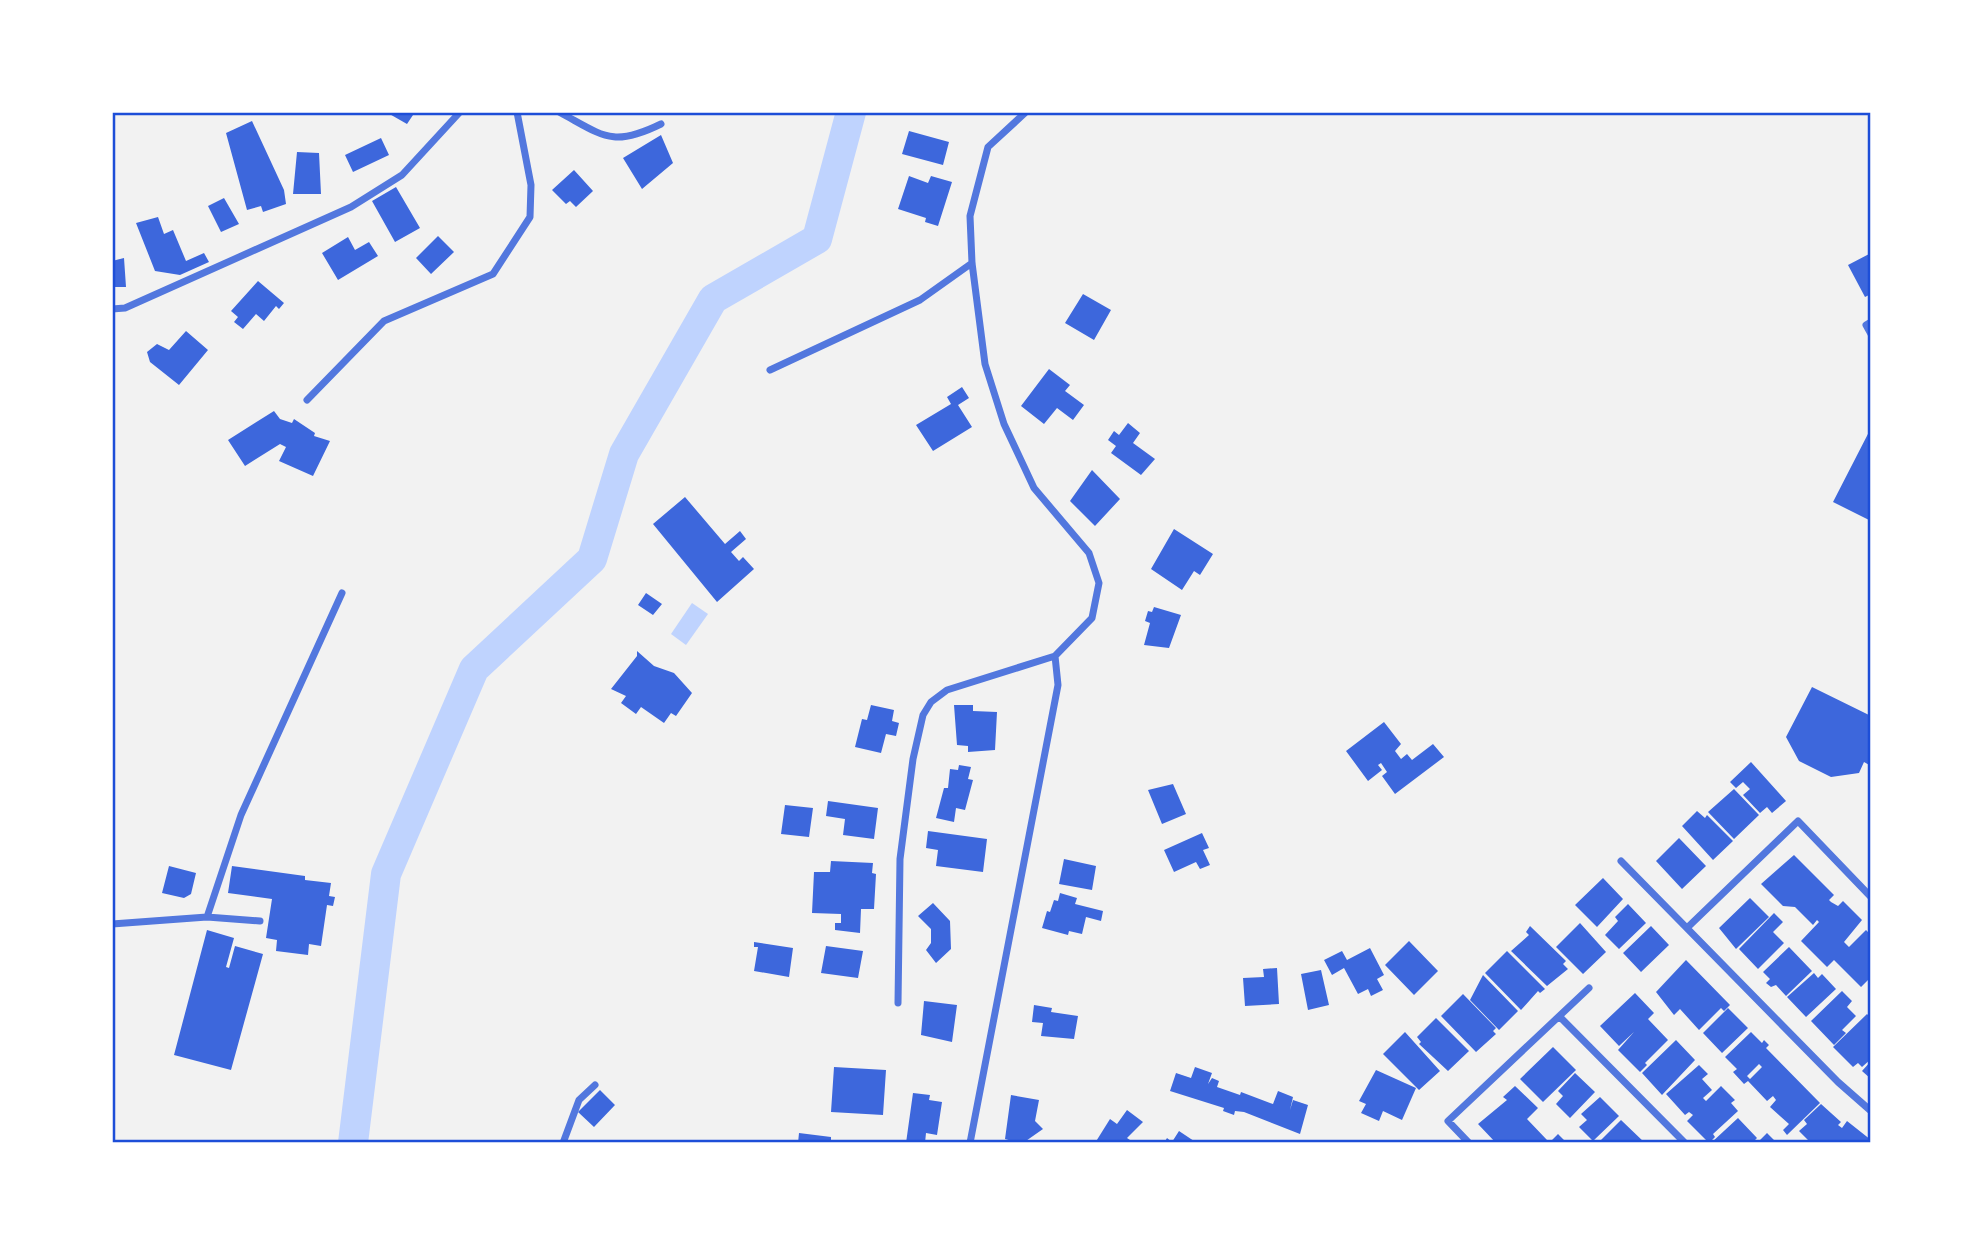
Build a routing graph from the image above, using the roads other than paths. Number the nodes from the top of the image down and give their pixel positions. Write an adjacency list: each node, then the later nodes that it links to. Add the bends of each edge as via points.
1 (460, 112): 7 (street, via 402,175 351,207)
2 (517, 112): 11 (street, via 531,185 530,217 494,274 384,321)
3 (559, 112): 5 (street, via 601,135 621,140)
4 (1026, 112): 6 (street, via 988,147 970,216)
5 (661, 124)
6 (972, 263): 10 (street, via 920,300); 13 (street, via 985,364 1004,424 1034,488 1089,553 1099,583 1092,618)
7 (112, 309)
8 (1868, 323): 9 (street)
9 (1871, 334)
10 (770, 370)
11 (307, 400)
12 (342, 593): 16 (street, via 241,815)
13 (1055, 656): 21 (street, via 947,690 923,715 900,859); 26 (street, via 1058,685)
14 (1621, 861): 19 (street)
15 (1871, 897): 19 (street, via 1798,821)
16 (207, 917): 17 (street); 18 (street)
17 (260, 921)
18 (112, 924)
19 (1688, 927): 24 (street)
20 (1589, 988): 22 (street)
21 (898, 1003)
22 (1560, 1017): 27 (street, via 1448,1121); 28 (street)
23 (595, 1085): 25 (street, via 579,1100)
24 (1871, 1111)
25 (563, 1143)
26 (970, 1143)
27 (1469, 1143)
28 (1685, 1143)

